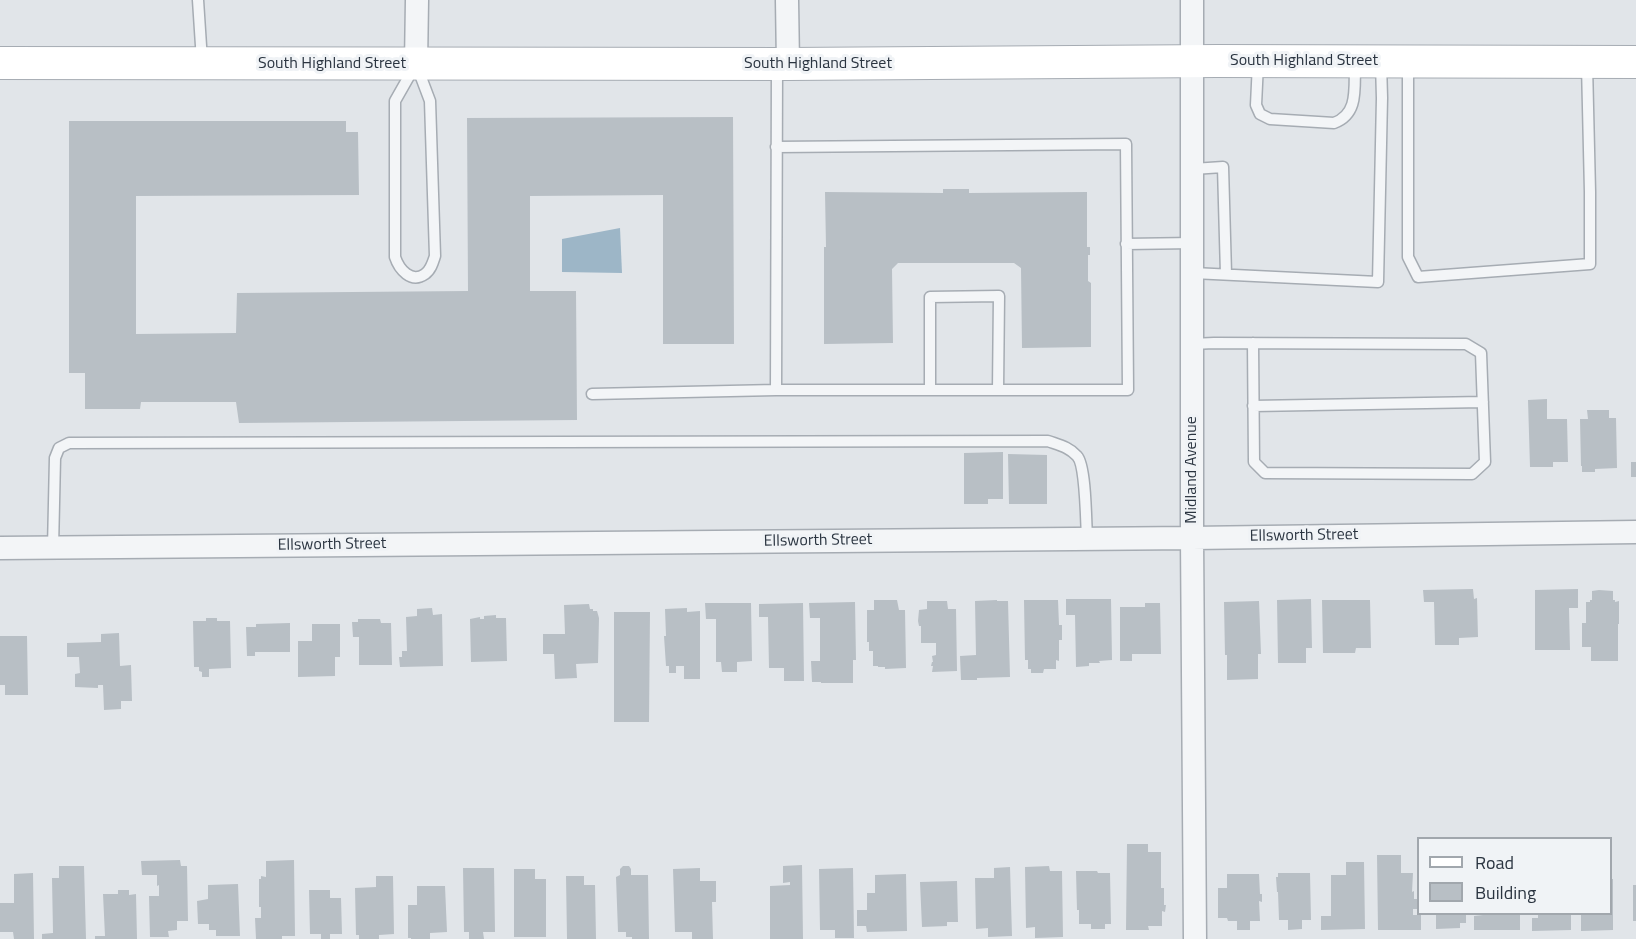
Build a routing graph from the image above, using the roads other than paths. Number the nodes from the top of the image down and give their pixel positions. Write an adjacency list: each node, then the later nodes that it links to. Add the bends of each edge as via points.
1 (198, 0): 11 (lane)
2 (417, 0): 12 (street)
3 (787, 0): 13 (street)
4 (1192, 0): 5 (street, Midland Avenue)
5 (1193, 61): 6 (main road, South Highland Street); 13 (main road, South Highland Street); 15 (street, Midland Avenue)
6 (1258, 61): 7 (main road, South Highland Street); 7 (lane, via 1256,105 1260,114 1269,119 1334,123 1350,112 1353,98)
7 (1381, 62): 8 (main road, South Highland Street); 8 (lane, via 1408,258 1418,277 1590,264); 19 (lane, via 1378,282)
8 (1587, 62): 9 (main road, South Highland Street)
9 (1636, 62)
10 (0, 63): 11 (main road, South Highland Street)
11 (202, 64): 12 (main road, South Highland Street)
12 (416, 64): 12 (lane, via 394,101 395,257 405,273 416,277 425,274 435,256 430,101); 13 (main road, South Highland Street)
13 (782, 64): 14 (lane)
14 (776, 147): 17 (lane, via 1126,144); 22 (lane)
15 (1193, 169): 16 (street, Midland Avenue); 19 (lane, via 1223,167)
16 (1193, 243): 17 (lane); 18 (street, Midland Avenue)
17 (1126, 244): 24 (lane, via 1128,390)
18 (1192, 273): 19 (lane); 20 (street, Midland Avenue)
19 (1226, 274)
20 (1192, 344): 21 (lane); 29 (street, Midland Avenue)
21 (1253, 344): 26 (lane, via 1466,344 1481,353); 27 (lane)
22 (777, 390): 23 (lane); 25 (lane)
23 (930, 390): 24 (lane); 24 (lane, via 930,297 999,296)
24 (998, 390)
25 (592, 394)
26 (1483, 402): 27 (lane); 27 (lane, via 1485,462 1472,474 1265,473 1254,462)
27 (1253, 406)
28 (1636, 532): 29 (street, Ellsworth Street)
29 (1192, 538): 30 (street, Ellsworth Street); 33 (street, Midland Avenue)
30 (1087, 539): 32 (street, Ellsworth Street); 32 (lane, via 1079,457 1048,441 81,443 59,448 55,458)
31 (0, 548): 32 (street, Ellsworth Street)
32 (53, 548)
33 (1195, 939)

